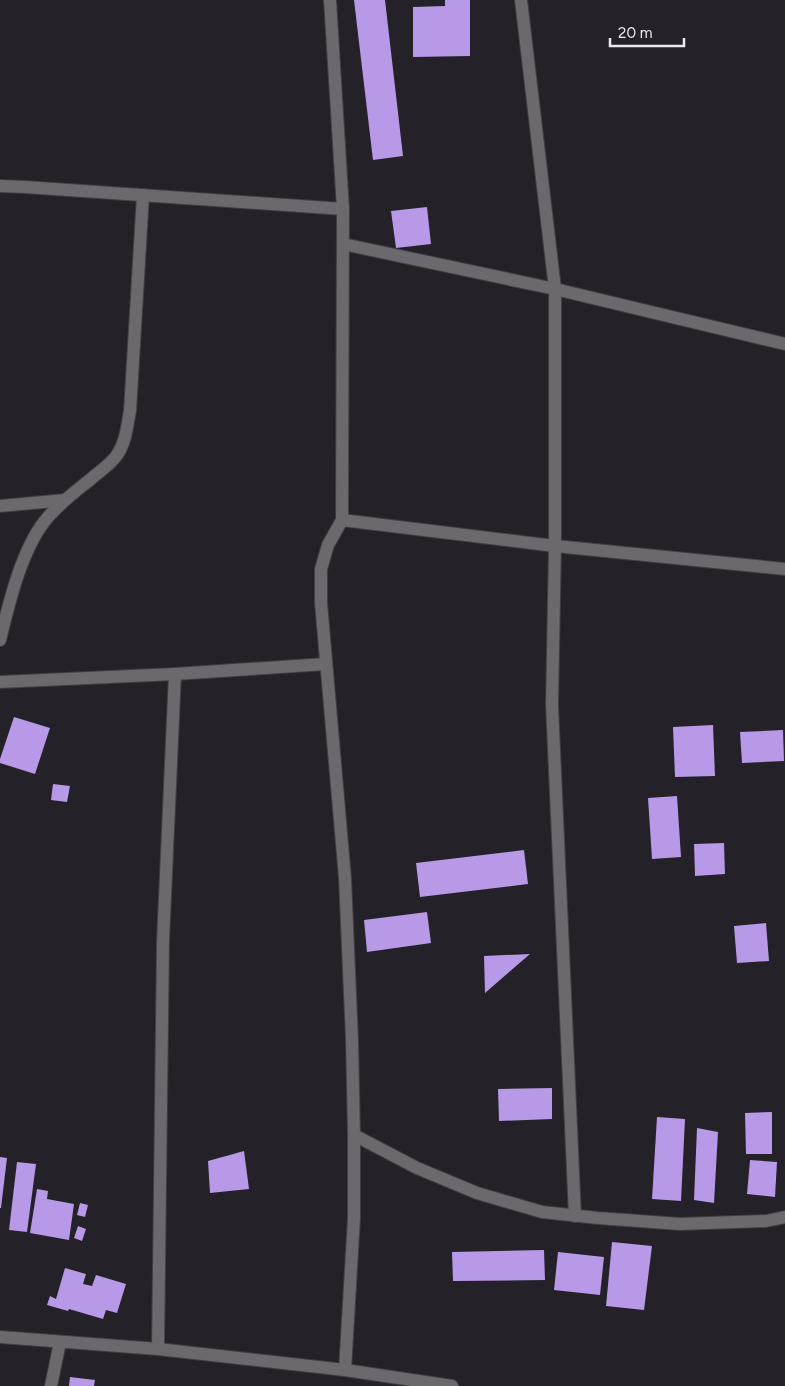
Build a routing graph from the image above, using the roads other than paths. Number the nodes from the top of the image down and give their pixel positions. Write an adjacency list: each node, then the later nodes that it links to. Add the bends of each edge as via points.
1 (330, 0): 5 (street)
2 (521, 0): 7 (street)
3 (0, 186): 4 (street)
4 (143, 195): 5 (street); 9 (street, via 130,411 125,439 116,456)
5 (343, 209): 6 (street)
6 (343, 244): 7 (street); 11 (street)
7 (555, 289): 8 (street); 12 (street)
8 (785, 344)
9 (65, 500): 10 (street); 14 (street, via 44,522 30,544)
10 (0, 506)
11 (342, 520): 12 (street); 15 (street, via 328,545 321,569)
12 (555, 546): 13 (street); 19 (street, via 552,705)
13 (785, 569)
14 (0, 640)
15 (326, 664): 16 (street); 18 (street, via 345,878)
16 (175, 674): 17 (street); 23 (street, via 163,950)
17 (0, 682)
18 (354, 1135): 19 (street, via 416,1168 477,1193 542,1212); 24 (street, via 354,1218)
19 (575, 1216): 20 (street, via 680,1224 766,1221)
20 (785, 1217)
21 (0, 1338): 22 (street)
22 (60, 1342): 23 (street); 25 (street)
23 (158, 1349): 24 (street)
24 (346, 1370): 26 (street)
25 (51, 1386)
26 (452, 1386)

